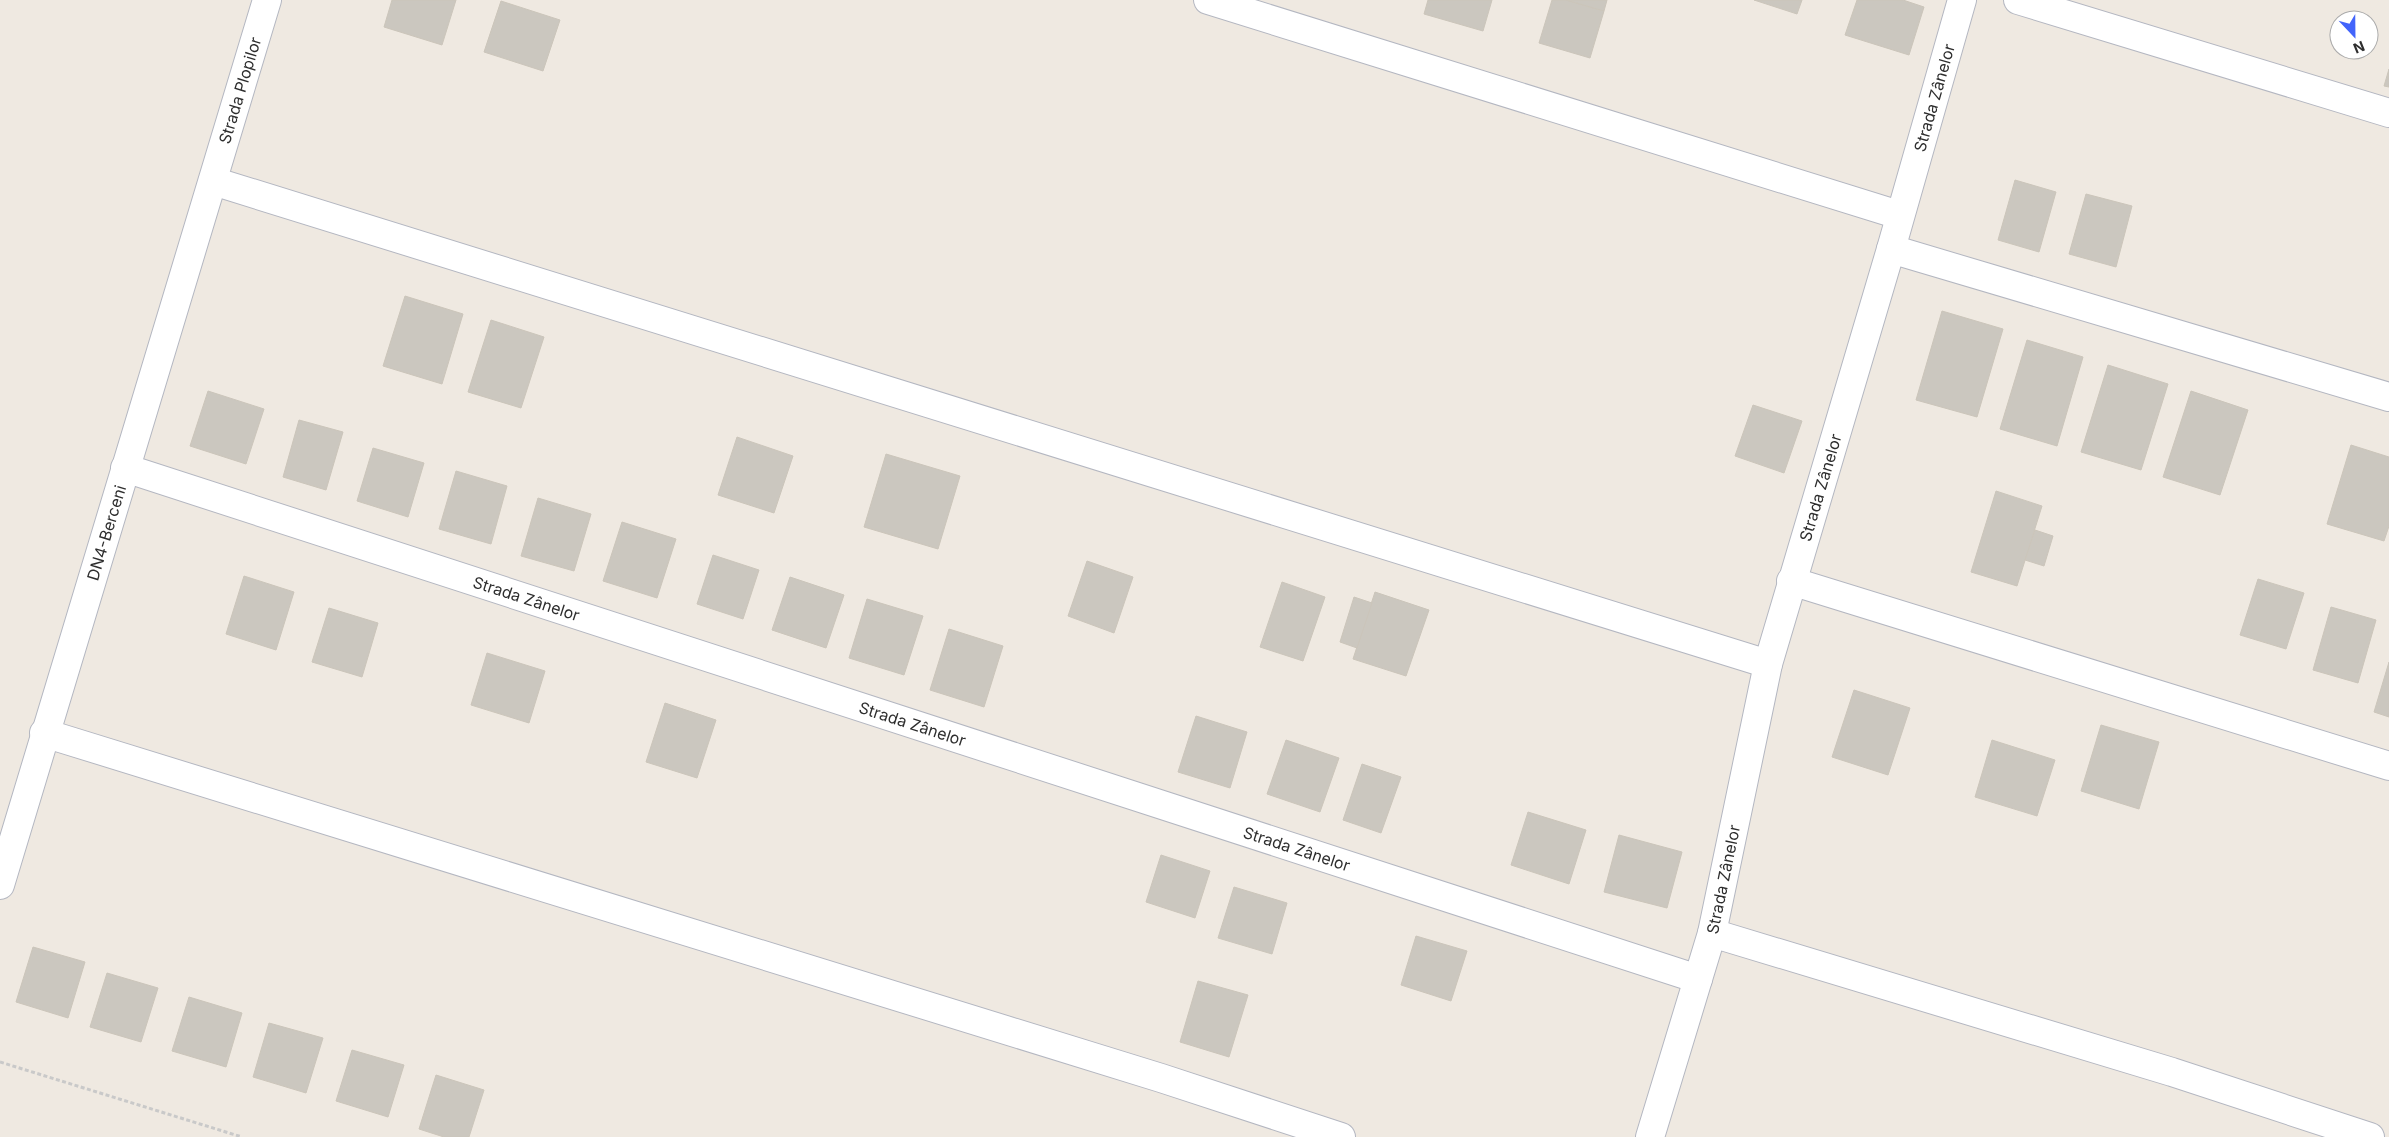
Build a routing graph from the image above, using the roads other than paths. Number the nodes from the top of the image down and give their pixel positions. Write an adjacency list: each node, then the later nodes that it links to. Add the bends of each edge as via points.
1 (266, 0): 6 (street, Strada Plopilor)
2 (1208, 0): 7 (street)
3 (1962, 0): 7 (street, Strada Zânelor)
4 (2018, 0): 5 (street)
5 (2389, 114)
6 (213, 180): 10 (street, DN4-Berceni); 12 (street)
7 (1899, 215): 8 (street, Strada Zânelor)
8 (1891, 249): 9 (street); 11 (street, Strada Zânelor)
9 (2389, 397)
10 (126, 468): 13 (street, DN4-Berceni); 17 (street, Strada Zânelor)
11 (1792, 581): 12 (street, Strada Zânelor); 14 (street)
12 (1768, 664): 16 (street, Strada Zânelor)
13 (44, 733): 15 (street, DN4-Berceni); 18 (street, via 1161,1078)
14 (2389, 766)
15 (0, 885)
16 (1712, 933): 17 (street, Strada Zânelor); 20 (street, via 2172,1072)
17 (1698, 979): 19 (street, Strada Zânelor)
18 (1341, 1137)
19 (1650, 1137)
20 (2370, 1137)

